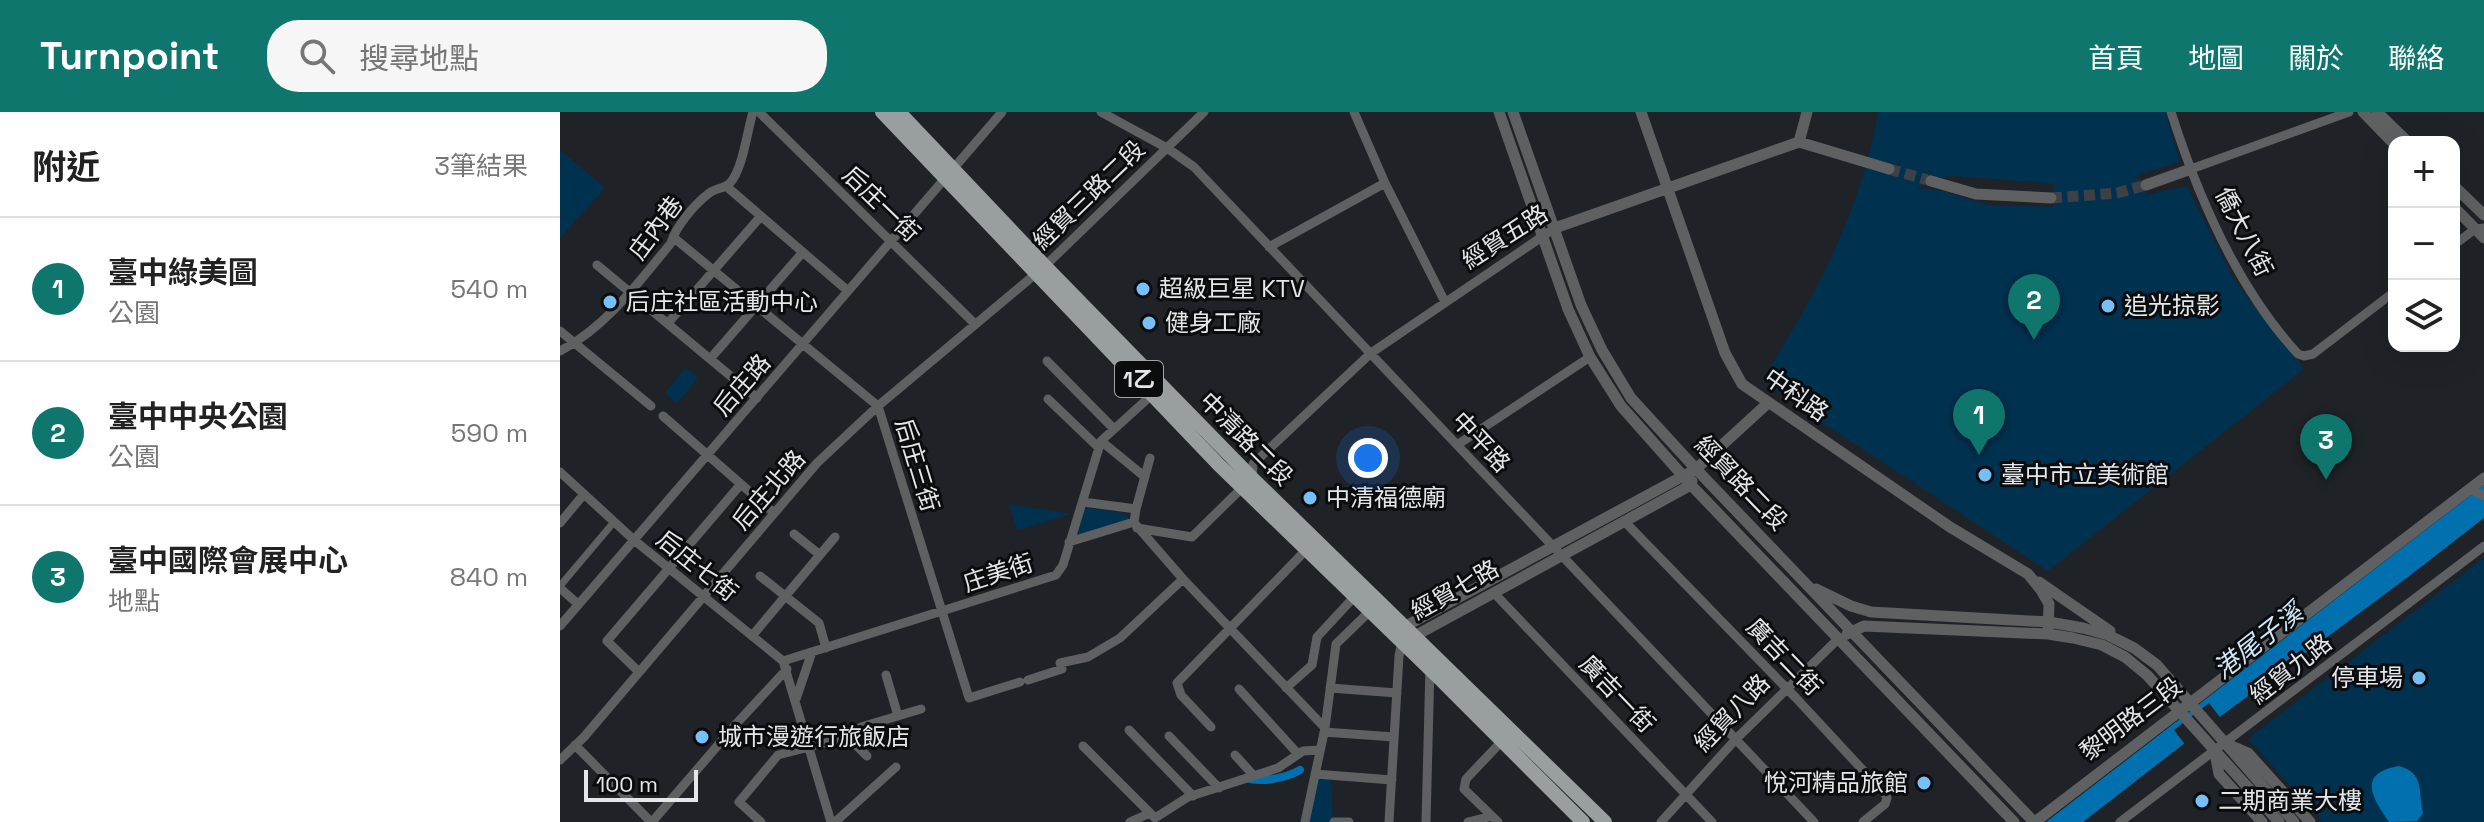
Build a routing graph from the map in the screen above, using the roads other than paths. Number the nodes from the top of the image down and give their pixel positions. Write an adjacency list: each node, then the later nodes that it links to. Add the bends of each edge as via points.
1 (756, 112): 26 (street, 庄內巷, via 738,168); 39 (street, 后庄一街)
2 (882, 112): 22 (main road, 中清路二段 / 1乙)
3 (899, 112): 22 (main road, 中清路二段 / 1乙)
4 (1002, 112): 22 (street, 后庄路)
5 (1101, 112): 19 (street, 中平路)
6 (1204, 112): 19 (street, 經貿三路二段)
7 (1354, 112): 24 (street)
8 (1499, 112): 35 (street, 經貿路二段)
9 (1513, 112): 33 (street, 經貿路二段)
10 (1641, 112): 27 (street, 中科路)
11 (1807, 112): 18 (street)
12 (2171, 112): 21 (street, 僑大八街)
13 (2349, 112): 21 (street)
14 (2363, 112): 17 (street)
15 (2377, 112): 16 (street)
16 (2402, 136)
17 (2388, 138)
18 (1799, 142): 20 (street); 27 (street, 經貿五路)
19 (1167, 148): 40 (street, 中平路, via 1194,167); 44 (street, 經貿三路二段)
20 (1889, 169)
21 (2191, 169): 25 (street); 47 (street, 僑大八街, via 2243,278 2298,354 2313,354)
22 (949, 174): 39 (street, 后庄路); 44 (main road, 中清路二段 / 1乙)
23 (1931, 181): 29 (street, via 1976,194)
24 (1385, 183): 40 (street); 48 (street)
25 (2146, 185)
26 (726, 186): 32 (street); 36 (street, 庄內巷, via 710,192)
27 (1668, 188): 33 (street, 經貿五路); 63 (street, 中科路, via 1725,353 1742,384)
28 (2460, 191): 31 (street)
29 (2051, 198)
30 (2455, 208): 34 (street)
31 (2483, 212): 34 (street)
32 (761, 216): 41 (street); 43 (street)
33 (1555, 228): 35 (street, 經貿五路); 72 (street, 經貿路二段, via 1602,350 1631,398)
34 (2480, 228): 37 (street); 38 (street)
35 (1543, 236): 48 (street, 經貿五路); 57 (street, 經貿路二段)
36 (673, 237): 43 (street, 后庄三街); 46 (street, 庄內巷)
37 (2484, 238)
38 (2460, 241)
39 (890, 242): 45 (street, 后庄路); 51 (street, 后庄一街)
40 (1269, 247): 56 (street, 中平路)
41 (803, 252): 45 (street); 49 (street)
42 (597, 265): 46 (street)
43 (713, 269): 49 (street, 后庄三街); 50 (street)
44 (1040, 269): 51 (street, 后庄北路); 60 (main road, 中清路二段 / 1乙)
45 (848, 291): 54 (street, 后庄路)
46 (630, 292): 50 (street); 53 (street, 庄內巷)
47 (2388, 297)
48 (1445, 302): 56 (street, 經貿五路)
49 (758, 305): 54 (street, 后庄三街); 58 (street)
50 (668, 323): 58 (street)
51 (975, 324): 65 (street, 后庄北路)
52 (560, 331): 53 (street)
53 (575, 343): 55 (street, 庄內巷); 64 (street)
54 (804, 343): 61 (street, 后庄路); 65 (street, 后庄三街)
55 (560, 351)
56 (1371, 353): 69 (street, 中平路); 77 (street, 經貿五路, via 1253,464)
57 (1590, 357): 69 (street); 76 (street, 經貿路二段, via 1621,406)
58 (710, 359): 61 (street)
59 (1047, 361): 67 (street)
60 (1158, 390): 67 (street); 77 (main road, 中清路二段 / 1乙)
61 (757, 398): 70 (street, 后庄路)
62 (1048, 399): 68 (street)
63 (1768, 403): 72 (street); 98 (street, 中科路)
64 (651, 406)
65 (878, 406): 84 (street, 后庄北路, via 817,463); 108 (street, 后庄三街)
66 (663, 416): 70 (street)
67 (1114, 429): 68 (street)
68 (1100, 444): 74 (street); 82 (street, 庄美街)
69 (1457, 445): 95 (street, 中平路)
70 (708, 454): 78 (street); 91 (street, 后庄路)
71 (1150, 458): 74 (street)
72 (1696, 469): 76 (street); 101 (street, 經貿路二段)
73 (560, 472): 80 (street, 后庄七街)
74 (1145, 477): 83 (street)
75 (2484, 478): 79 (street, 黎明路三段)
76 (1687, 480): 85 (street, 經貿七路); 95 (street, 經貿七路); 117 (street, 經貿路二段)
77 (1247, 483): 88 (street, 經貿五路, via 1192,537); 94 (main road, 中清路二段 / 1乙); 115 (main road, 中清路二段 / 1乙)
78 (741, 484): 84 (street); 97 (street)
79 (2472, 490): 81 (street); 131 (street, 黎明路三段)
80 (584, 494): 86 (street, 后庄七街); 87 (street)
81 (2484, 496)
82 (1083, 502): 83 (street); 92 (street, 庄美街)
83 (1136, 509): 88 (street)
84 (774, 513): 106 (street, 后庄北路)
85 (1624, 521): 95 (street, 經貿七路); 127 (street, 廣吉二街)
86 (614, 522): 91 (street, 后庄七街); 102 (street)
87 (560, 523)
88 (1136, 525): 92 (street); 100 (street)
89 (794, 534): 96 (street)
90 (835, 537): 96 (street)
91 (634, 540): 97 (street, 后庄七街); 107 (street, 后庄路)
92 (1069, 542): 108 (street, 庄美街, via 1056,575)
93 (2484, 546): 143 (street, 經貿九路)
94 (1306, 550): 105 (main road, 中清路二段 / 1乙); 114 (street)
95 (1558, 551): 103 (street, 經貿七路); 115 (street, 經貿七路); 141 (street, 中平路)
96 (820, 555): 104 (street)
97 (668, 568): 106 (street, 后庄七街); 123 (street, via 607,641)
98 (2028, 574): 113 (street, 中科路, via 2046,598); 119 (street, 中科路)
99 (760, 576): 104 (street)
100 (1183, 579): 108 (street, 后庄三街, via 1120,638 1088,657 969,698); 114 (street)
101 (1805, 583): 110 (street, 經貿八路); 112 (street, 經貿路二段)
102 (560, 587): 107 (street)
103 (1494, 593): 115 (street, 經貿七路); 158 (street, 廣吉一街)
104 (786, 596): 116 (street); 118 (street, via 819,623)
105 (1355, 596): 109 (main road, 中清路二段 / 1乙); 125 (street, via 1317,637 1312,665)
106 (704, 597): 116 (street, 后庄七街); 123 (street, 后庄北路)
107 (578, 604): 111 (street, 后庄路)
108 (942, 611): 118 (street, 庄美街)
109 (1370, 611): 115 (main road, 中清路二段 / 1乙); 126 (street, via 1336,644)
110 (1871, 612): 112 (street, 經貿八路, via 1858,614); 113 (street, 經貿八路)
111 (560, 626)
112 (1849, 628): 113 (street, 經貿八路); 117 (street, 經貿八路); 179 (street, 經貿路二段)
113 (2048, 628): 119 (street, 中科路, via 2108,635); 133 (street, via 2125,657)
114 (1230, 629): 125 (street); 136 (street, via 1177,683 1181,695)
115 (1407, 635): 121 (main road, 中清路二段 / 1乙); 129 (street)
116 (752, 636): 122 (street, 后庄七街)
117 (1839, 638): 127 (street, 經貿八路); 178 (street, 經貿路二段)
118 (826, 648): 120 (street, 庄美街)
119 (2134, 648): 131 (street, 中科路)
120 (812, 652): 122 (street, 庄美街); 130 (street)
121 (1432, 662): 142 (main road, 中清路二段 / 1乙); 170 (street); 173 (main road, 中清路二段 / 1乙)
122 (785, 665): 130 (street); 163 (street, 庄美街)
123 (639, 672): 144 (street, 后庄北路)
124 (886, 675): 134 (street)
125 (1286, 688): 138 (street)
126 (1330, 688): 129 (street); 138 (street)
127 (1786, 688): 141 (street, 經貿八路); 177 (street, 廣吉二街, via 1885,794 1885,804)
128 (1239, 689): 149 (street)
129 (1397, 693): 140 (street)
130 (796, 699): 146 (street)
131 (2190, 702): 133 (street, 黎明路三段); 143 (street, 中科路)
132 (921, 709): 134 (street)
133 (2179, 711): 147 (street); 179 (street, 黎明路三段)
134 (898, 716): 135 (street)
135 (861, 727)
136 (1211, 727)
137 (1129, 730): 159 (street)
138 (1324, 730): 140 (street); 148 (street)
139 (1169, 736): 157 (street)
140 (1394, 737): 156 (street)
141 (1736, 739): 158 (street, 經貿八路); 176 (street, 中平路)
142 (1503, 740): 161 (street, via 1466,779 1464,789); 172 (main road, 中清路二段 / 1乙)
143 (2224, 740): 147 (street, 經貿九路); 183 (street); 184 (street, 中科路, via 2248,753)
144 (575, 745): 152 (street, 后庄北路); 163 (street)
145 (1083, 746): 160 (street)
146 (810, 747): 151 (street, via 848,737); 162 (street); 164 (street, via 778,755 739,802)
147 (2211, 749): 180 (street, 經貿九路); 181 (street, via 2219,774); 182 (street)
148 (1320, 750): 149 (street); 154 (street)
149 (1298, 754): 155 (street)
150 (1235, 755): 155 (street)
151 (867, 756)
152 (560, 760)
153 (896, 767): 162 (street)
154 (1315, 774): 156 (street); 166 (street)
155 (1254, 776): 157 (street)
156 (1392, 780): 169 (street)
157 (1219, 788): 159 (street)
158 (1686, 795): 174 (street, 經貿八路); 175 (street, 廣吉一街)
159 (1193, 796): 160 (street)
160 (1152, 816): 165 (street)
161 (1495, 819): 171 (street)
162 (830, 820)
163 (651, 822)
164 (761, 822)
165 (1130, 822)
166 (1305, 822)
167 (1334, 822): 168 (street)
168 (1349, 822)
169 (1389, 822)
170 (1426, 822)
171 (1468, 822)
172 (1583, 822)
173 (1605, 822)
174 (1661, 822)
175 (1712, 822)
176 (1814, 822)
177 (1863, 822)
178 (2014, 822)
179 (2034, 822)
180 (2120, 822)
181 (2262, 822)
182 (2279, 822)
183 (2294, 822)
184 (2310, 822)

